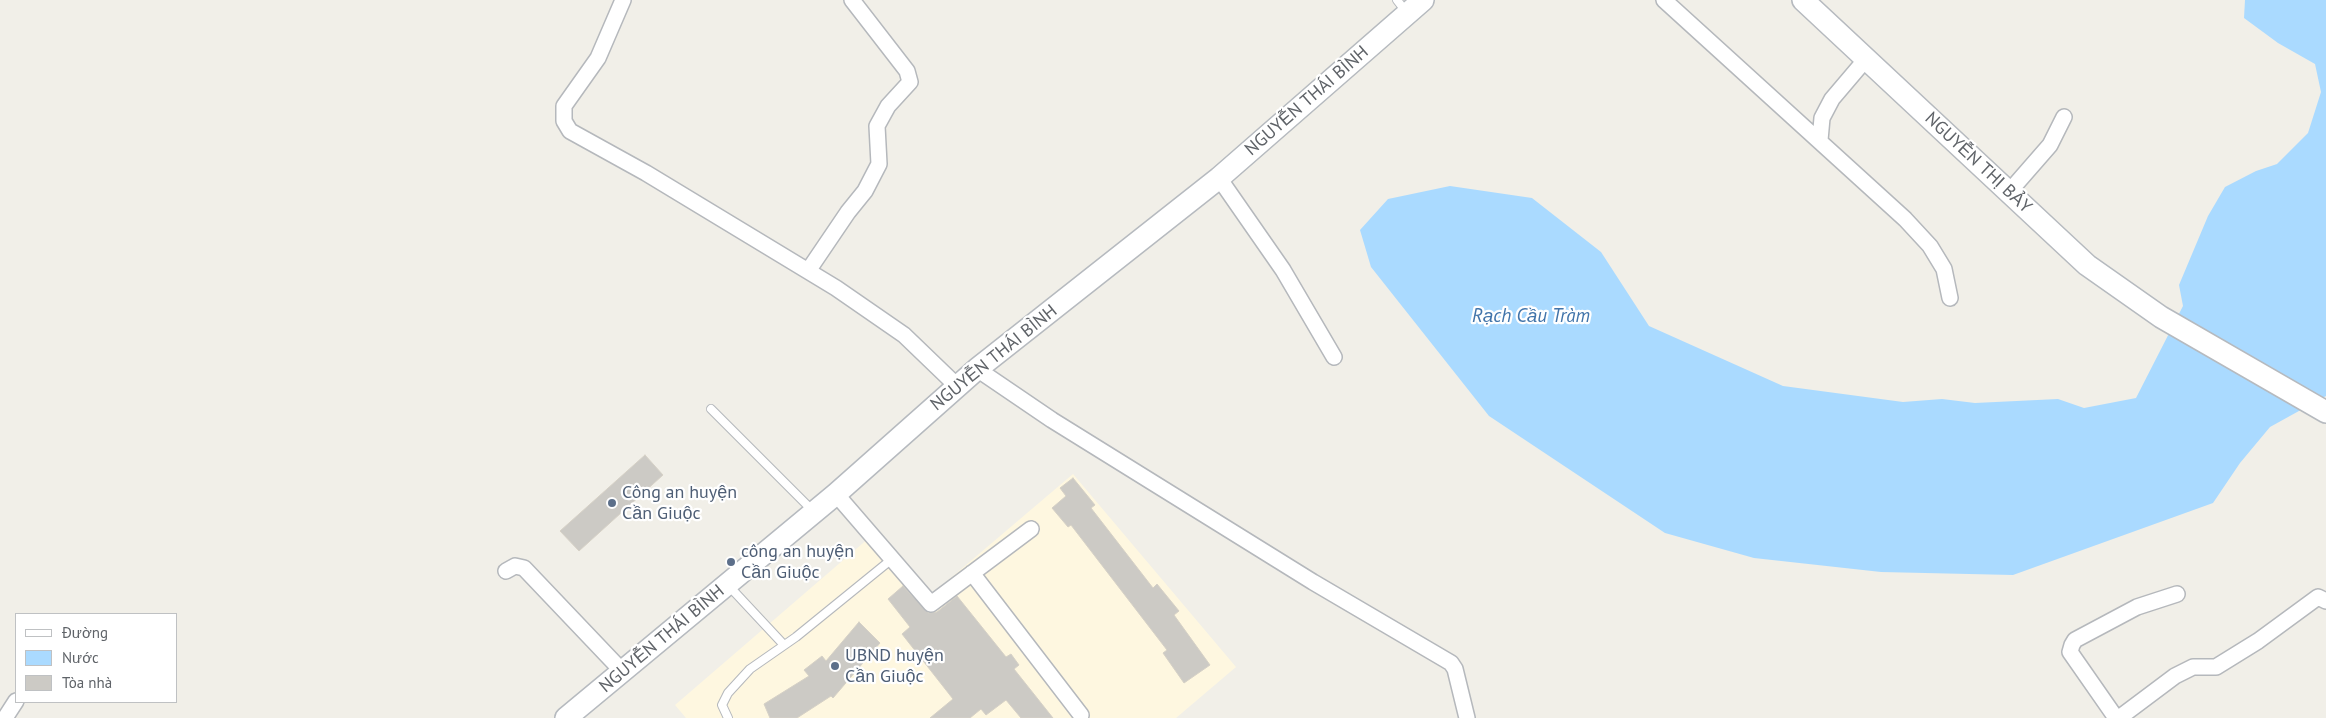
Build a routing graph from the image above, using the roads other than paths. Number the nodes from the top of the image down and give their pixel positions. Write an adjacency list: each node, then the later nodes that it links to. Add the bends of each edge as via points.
1 (623, 0): 11 (street, via 598,58 564,106 564,121 570,132 646,173)
2 (852, 0): 11 (street, via 907,71 910,82 888,106 877,126 879,164 865,191)
3 (1664, 0): 8 (street)
4 (1803, 0): 6 (street, NGUYỄN THỊ BẢY)
5 (1409, 4): 9 (street, NGUYỄN THÁI BÌNH)
6 (1866, 59): 8 (street, via 1832,100 1822,118); 10 (street, NGUYỄN THỊ BẢY)
7 (2064, 117): 10 (street, via 2050,145)
8 (1820, 140): 12 (street, via 1905,218 1930,246 1944,269)
9 (1219, 178): 13 (street, via 1283,270); 14 (street, NGUYỄN THÁI BÌNH)
10 (2009, 192): 17 (street, NGUYỄN THỊ BẢY, via 2087,265 2161,317)
11 (808, 271): 15 (street, via 904,335)
12 (1950, 298)
13 (1334, 356)
14 (977, 369): 15 (street, NGUYỄN THÁI BÌNH); 34 (street, via 1068,430 1313,582 1451,663)
15 (957, 386): 18 (street, NGUYỄN THÁI BÌNH)
16 (711, 409): 19 (lane)
17 (2326, 412)
18 (836, 494): 19 (street, NGUYỄN THÁI BÌNH); 21 (street)
19 (814, 512): 24 (street, NGUYỄN THÁI BÌNH)
20 (1031, 529): 23 (street)
21 (892, 559): 23 (street, via 931,604); 27 (lane)
22 (506, 571): 28 (street, via 515,566 524,568)
23 (972, 573): 30 (street)
24 (728, 585): 27 (lane); 28 (street, NGUYỄN THÁI BÌNH)
25 (2177, 594): 35 (street, via 2137,607 2075,640 2072,645 2070,652)
26 (2326, 602): 35 (street, via 2318,597 2216,668 2193,667)
27 (784, 646): 33 (lane, via 750,669 728,693 722,705)
28 (624, 672): 32 (street, NGUYỄN THÁI BÌNH)
29 (15, 703): 31 (street)
30 (1081, 715)
31 (4, 718)
32 (566, 718)
33 (728, 718)
34 (1467, 718)
35 (2116, 718)

